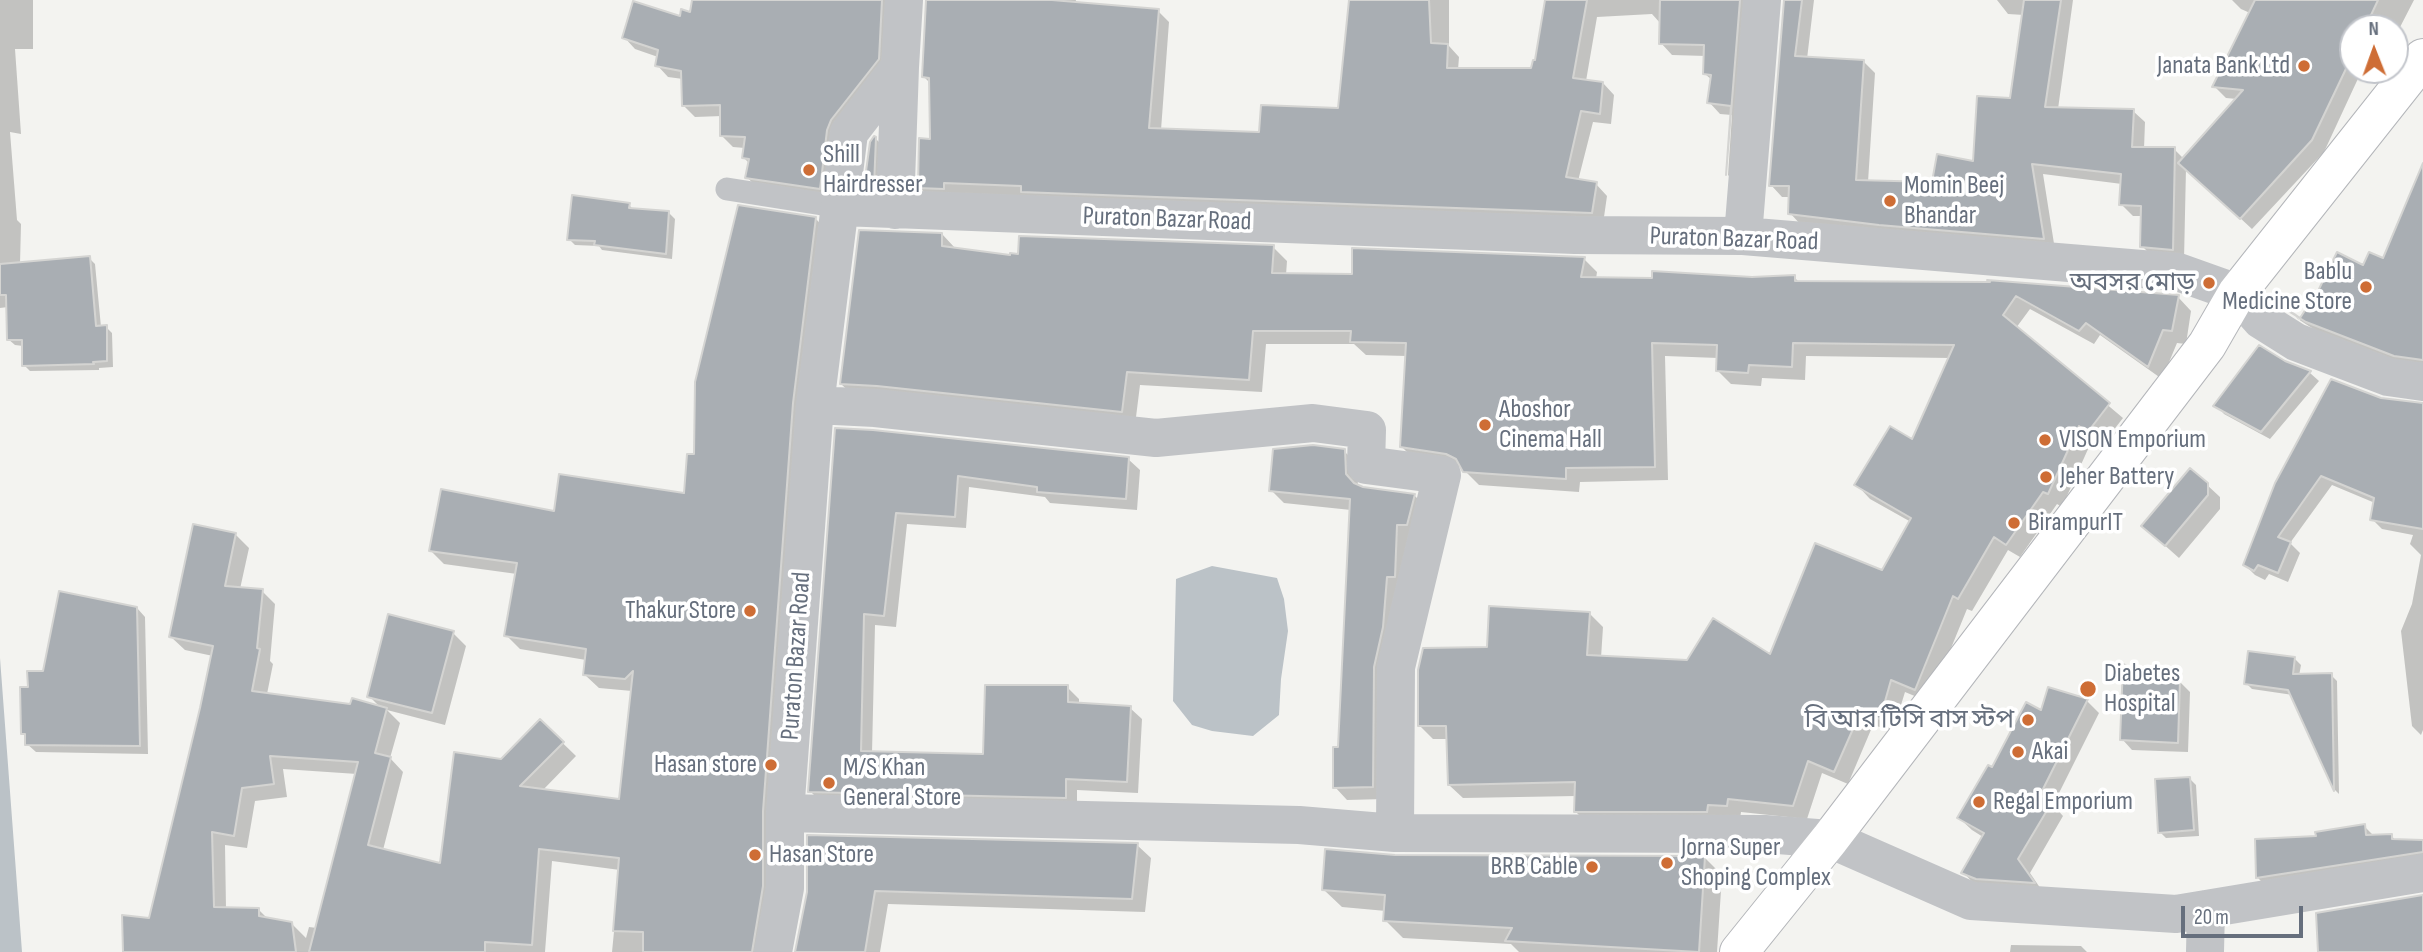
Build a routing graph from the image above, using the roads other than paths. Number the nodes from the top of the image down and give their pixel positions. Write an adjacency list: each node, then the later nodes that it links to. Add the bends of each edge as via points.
1 (904, 0): 4 (street)
2 (1762, 0): 8 (street)
3 (2423, 58): 9 (main road)
4 (900, 67): 6 (street, via 849,133); 7 (street)
5 (727, 189): 6 (lane)
6 (841, 207): 7 (street, Puraton Bazar Road); 11 (street, Puraton Bazar Road)
7 (895, 209): 8 (street, Puraton Bazar Road, via 1575,235)
8 (1743, 236): 9 (street, Puraton Bazar Road, via 2178,272)
9 (2236, 293): 10 (street, via 2261,320 2296,342 2388,377); 14 (main road, via 2207,345)
10 (2423, 382)
11 (815, 405): 12 (street, Puraton Bazar Road); 13 (street, via 1156,438 1314,423 1367,430 1366,465 1442,475 1396,667)
12 (785, 813): 13 (street, via 1300,825); 17 (street, Puraton Bazar Road, via 785,888)
13 (1395, 833): 14 (street, via 1765,834)
14 (1830, 839): 16 (street, via 1971,901 2176,914); 18 (main road)
15 (2423, 873): 16 (street)
16 (2206, 909): 19 (street)
17 (774, 952)
18 (1739, 952)
19 (2205, 952)

